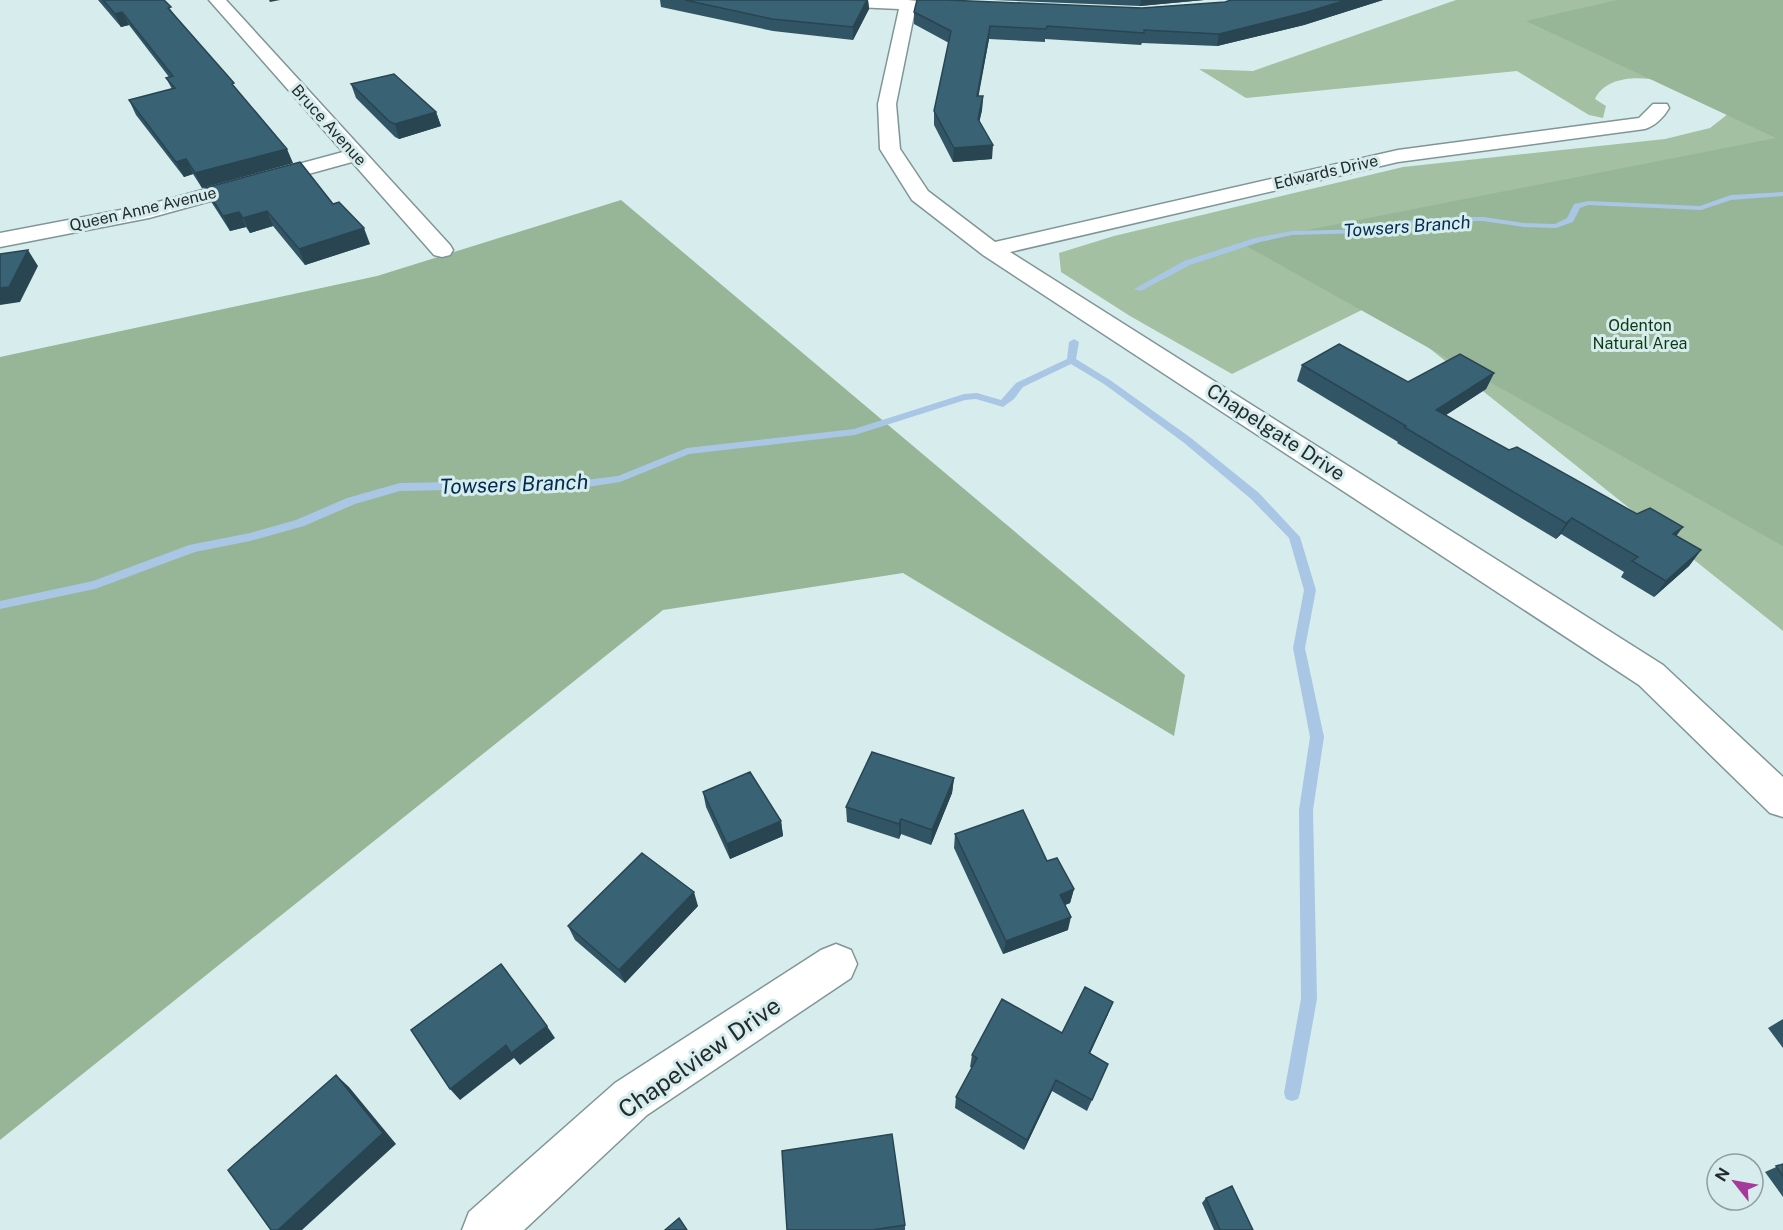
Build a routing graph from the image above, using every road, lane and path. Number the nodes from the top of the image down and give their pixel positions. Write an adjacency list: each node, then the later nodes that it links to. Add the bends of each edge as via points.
1 (217, 0): 6 (street, Bruce Avenue)
2 (813, 0): 3 (street)
3 (908, 5): 4 (street); 9 (street, Chapelgate Drive, via 887,104 890,149 920,195)
4 (943, 6)
5 (1660, 108): 9 (street, Edwards Drive, via 1645,123 1398,156)
6 (355, 155): 7 (street, Queen Anne Avenue, via 149,211); 8 (street, Bruce Avenue)
7 (0, 240)
8 (442, 250)
9 (991, 250): 10 (street, Chapelgate Drive, via 1651,675)
10 (1783, 801)
11 (836, 964): 12 (street, Chapelview Drive, via 631,1099)
12 (487, 1230)

